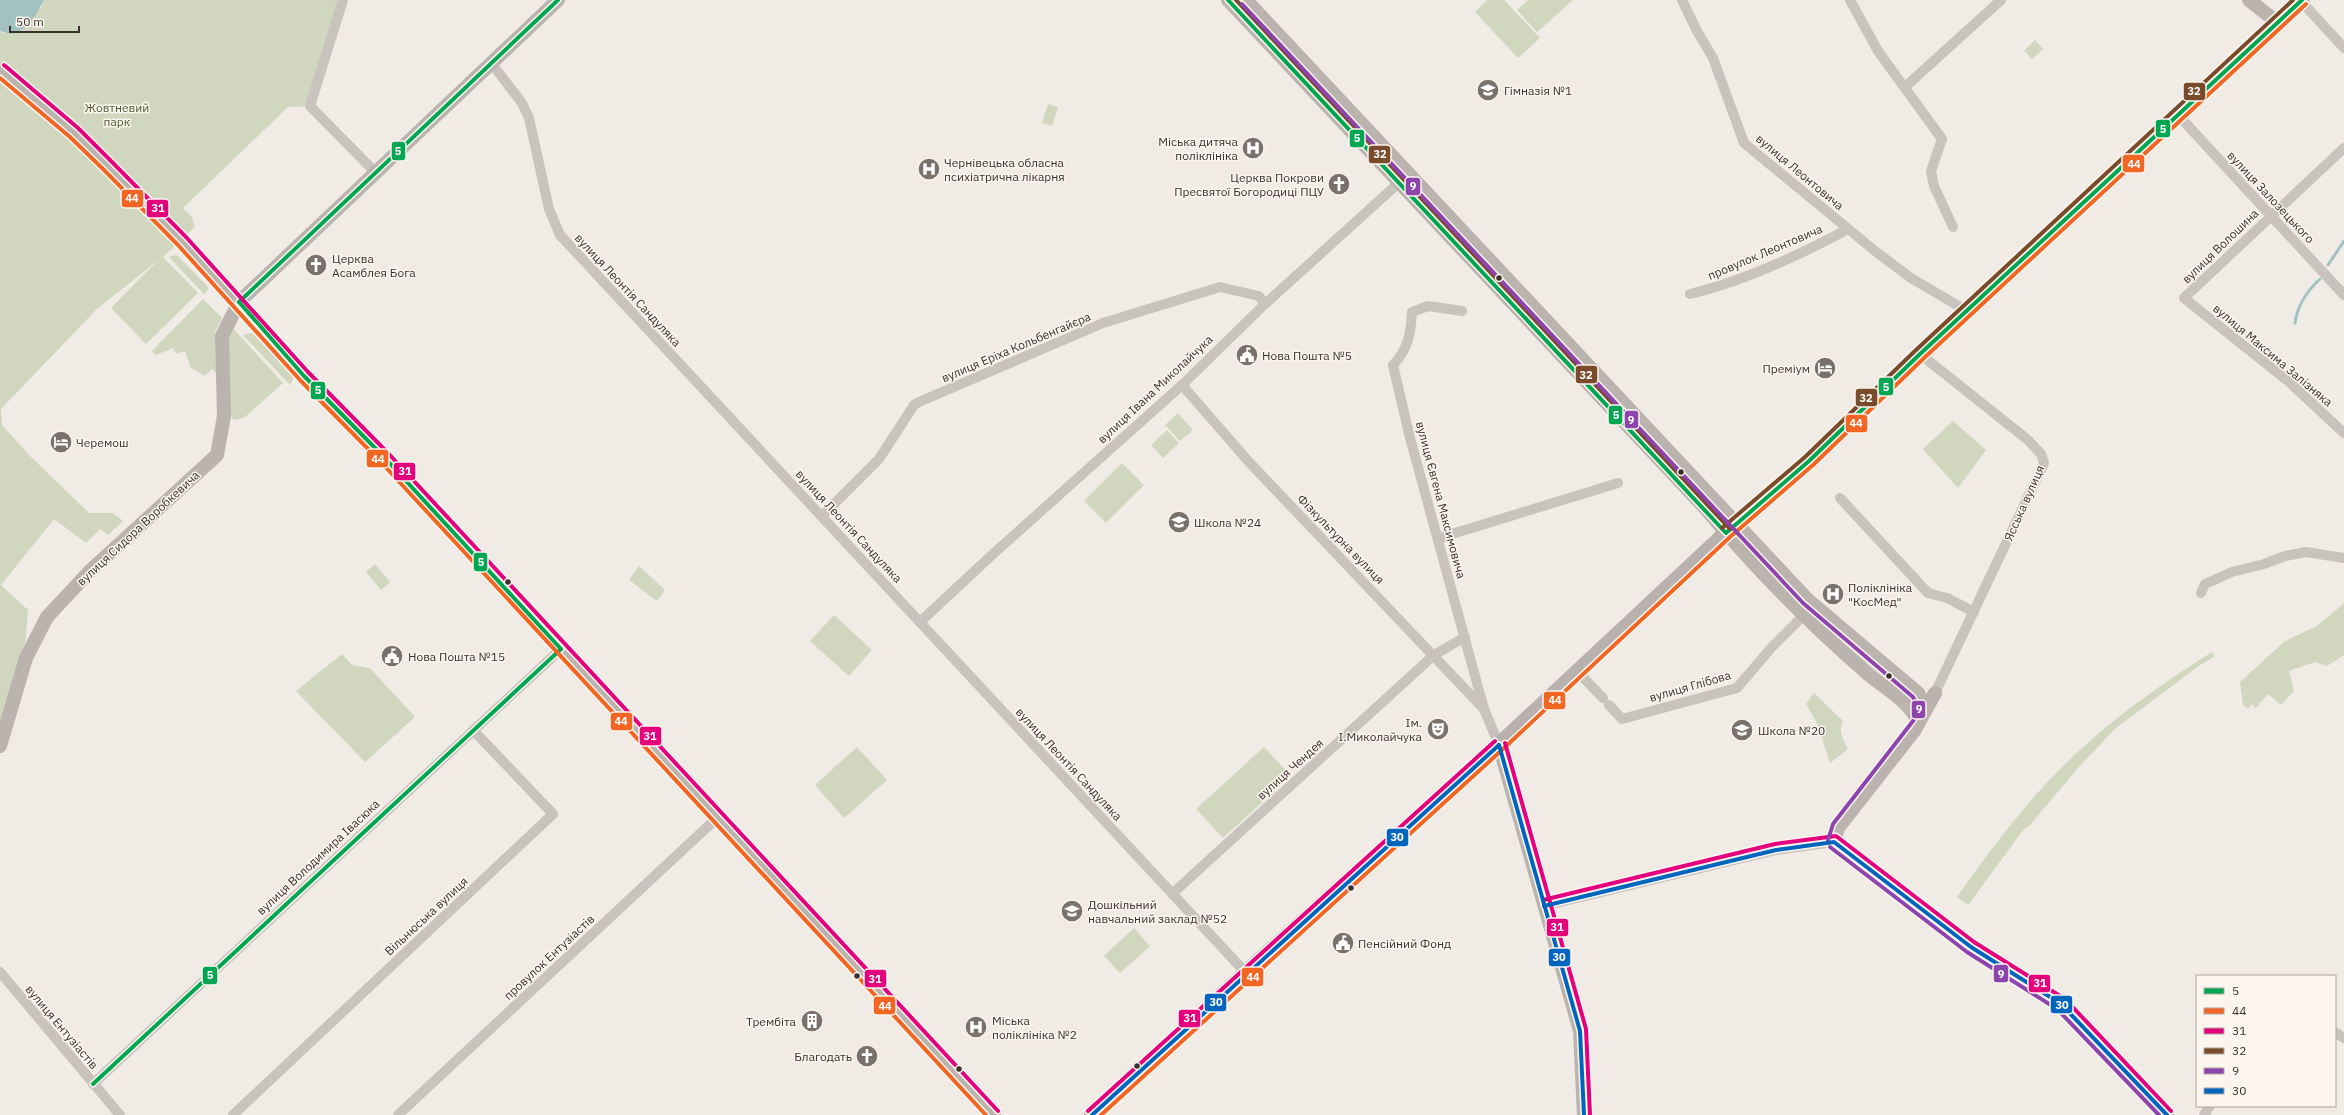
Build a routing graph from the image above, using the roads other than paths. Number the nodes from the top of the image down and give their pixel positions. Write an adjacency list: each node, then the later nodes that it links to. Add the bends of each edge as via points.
1 (343, 0): 17 (street, via 310,106)
2 (558, 0): 12 (main road, вулиця Сидора Воробкевича)
3 (1228, 0): 18 (main road)
4 (1246, 0): 18 (main road)
5 (1682, 0): 21 (street, вулиця Леонтовича, via 1713,58 1744,142)
6 (1850, 0): 14 (street, via 1868,35)
7 (2001, 0): 14 (street)
8 (2249, 0): 10 (main road)
9 (2302, 1): 10 (main road); 11 (street)
10 (2278, 23): 15 (main road)
11 (2344, 48)
12 (492, 64): 17 (main road, вулиця Сидора Воробкевича); 34 (street, вулиця Леонтія Сандуляка, via 522,103 529,118 549,209 560,235)
13 (0, 70): 25 (main road, via 80,138)
14 (1905, 87): 20 (street, via 1942,139 1931,171 1934,186)
15 (2179, 116): 19 (street, вулиця Залозецького); 27 (main road)
16 (2344, 148): 19 (street, вулиця Волошина)
17 (376, 172): 25 (main road, вулиця Сидора Воробкевича)
18 (1403, 179): 26 (street, вулиця Івана Миколайчука); 35 (main road)
19 (2270, 216): 23 (street, вулиця Залозецького); 24 (street, вулиця Волошина)
20 (1953, 227)
21 (1848, 230): 22 (street, провулок Леонтовича, via 1803,253 1718,288); 27 (street, вулиця Леонтовича, via 1911,278)
22 (1690, 294)
23 (2344, 296)
24 (2184, 298): 31 (street, вулиця Максима Залізняка, via 2288,381)
25 (239, 302): 43 (main road, via 304,376 383,456); 53 (main road, вулиця Сидора Воробкевича, via 222,336 224,416 217,455 90,571 47,617 26,658)
26 (1265, 304): 30 (street, вулиця Івана Миколайчука); 34 (street, вулиця Еріха Кольбенгайєра, via 1258,296 1220,287 1103,323 925,399 914,406 879,459)
27 (1966, 311): 29 (main road)
28 (1462, 312): 36 (street, вулиця Євгена Максимовича, via 1428,306 1412,312 1411,335 1399,359 1393,365 1409,434)
29 (1920, 354): 35 (main road, via 1809,461); 39 (street, Ясська вулиця, via 2028,440 2041,454 2044,463)
30 (1182, 385): 41 (street, вулиця Івана Миколайчука); 44 (street, Фізкультурна вулиця, via 1249,462)
31 (2344, 433)
32 (1618, 483): 36 (street)
33 (1840, 498): 39 (street, via 1928,593 1947,598)
34 (822, 516): 41 (street, вулиця Леонтія Сандуляка)
35 (1731, 528): 40 (main road); 45 (main road); 46 (main road, via 1807,599)
36 (1439, 538): 42 (street, вулиця Євгена Максимовича)
37 (2344, 558): 38 (street, via 2306,552 2285,556 2232,572 2205,584)
38 (2201, 593)
39 (1974, 612): 47 (street, Ясська вулиця)
40 (1803, 616): 45 (street, вулиця Глібова, via 1737,688 1622,719); 50 (main road, via 1913,710)
41 (920, 622): 56 (street, вулиця Леонтія Сандуляка)
42 (1465, 637): 44 (street, вулиця Чендея); 48 (street, вулиця Євгена Максимовича)
43 (561, 649): 51 (street, вулиця Володимира Івасюка); 54 (main road)
44 (1434, 655): 48 (street, Фізкультурна вулиця); 56 (street, вулиця Чендея)
45 (1578, 672): 52 (main road)
46 (1918, 693): 47 (main road); 49 (main road)
47 (1935, 693): 49 (main road)
48 (1484, 709): 52 (street, вулиця Євгена Максимовича)
49 (1926, 709): 50 (main road)
50 (1918, 724): 55 (main road, via 1838,828)
51 (474, 730): 60 (street, вулиця Володимира Івасюка); 62 (street, Вільнюська вулиця, via 553,814)
52 (1499, 745): 57 (main road); 59 (main road)
53 (0, 746)
54 (718, 817): 63 (street, провулок Ентузіастів); 64 (main road)
55 (1834, 842): 57 (street, via 1776,850); 67 (main road, via 1971,947 2061,1004)
56 (1173, 893): 59 (street, вулиця Леонтія Сандуляка)
57 (1544, 906): 66 (main road, via 1580,1031)
58 (0, 972): 60 (street, вулиця Ентузіастів)
59 (1246, 973): 65 (main road)
60 (93, 1084): 61 (street, вулиця Ентузіастів)
61 (120, 1115)
62 (233, 1115)
63 (398, 1115)
64 (994, 1115)
65 (1092, 1115)
66 (1584, 1115)
67 (2167, 1115)

